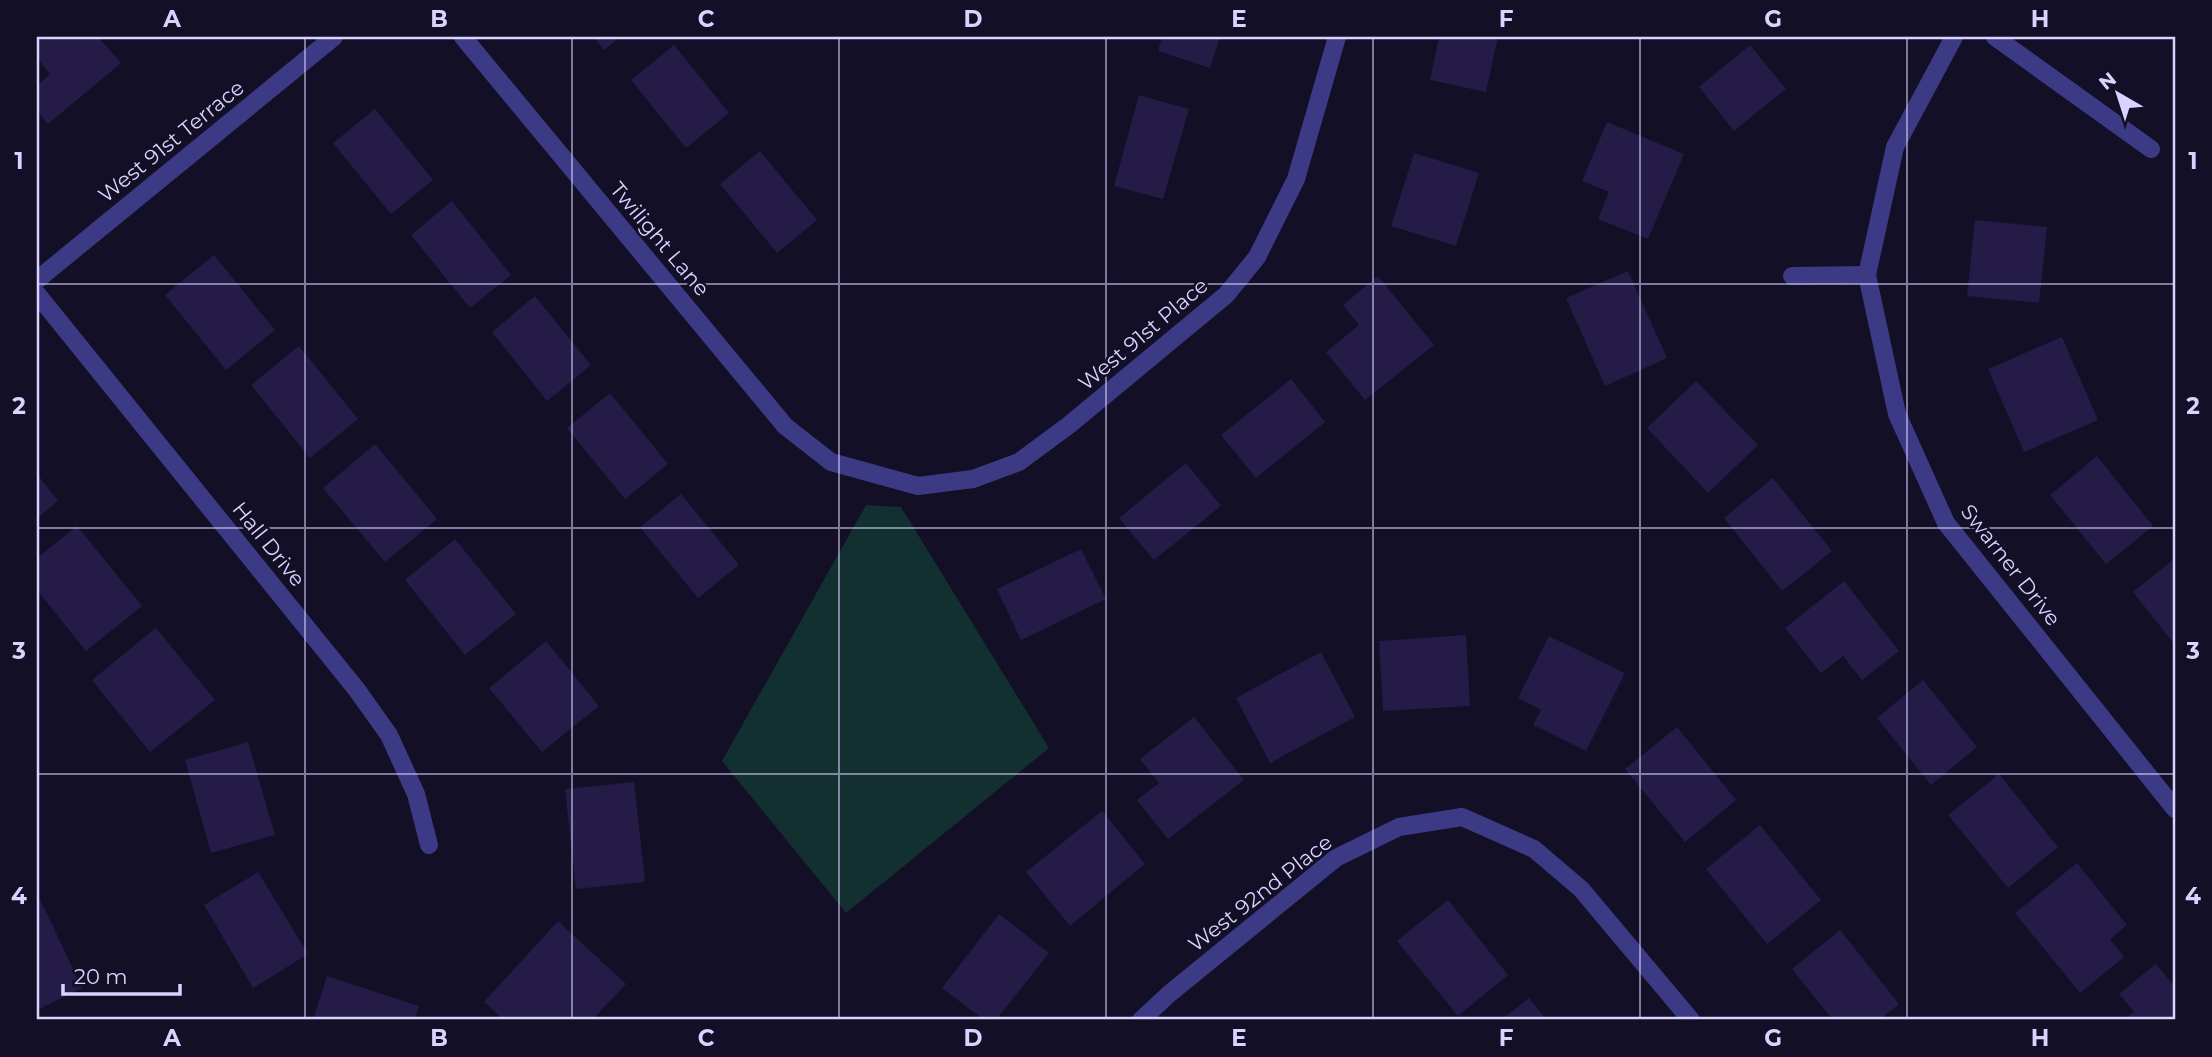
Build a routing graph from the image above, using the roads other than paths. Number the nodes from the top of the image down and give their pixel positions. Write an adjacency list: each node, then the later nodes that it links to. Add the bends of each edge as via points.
1 (334, 37): 9 (street, West 91st Terrace)
2 (463, 37): 11 (street, Twilight Lane, via 785,426)
3 (1337, 37): 11 (street, West 91st Place, via 1296,178 1257,257 1226,295 1019,462 973,480 918,486)
4 (1954, 37): 7 (street, Swarner Drive, via 1895,146)
5 (1995, 37): 6 (street)
6 (2151, 149)
7 (1867, 275): 8 (street); 12 (street, Swarner Drive, via 1897,414 1946,523)
8 (1792, 276)
9 (37, 280)
10 (37, 293): 13 (street, Hall Drive, via 389,735 416,794)
11 (831, 462)
12 (2175, 809)
13 (429, 845)
14 (1141, 1020): 15 (street, West 92nd Place, via 1336,858 1399,827 1462,817 1534,849 1581,889)
15 (1691, 1020)

